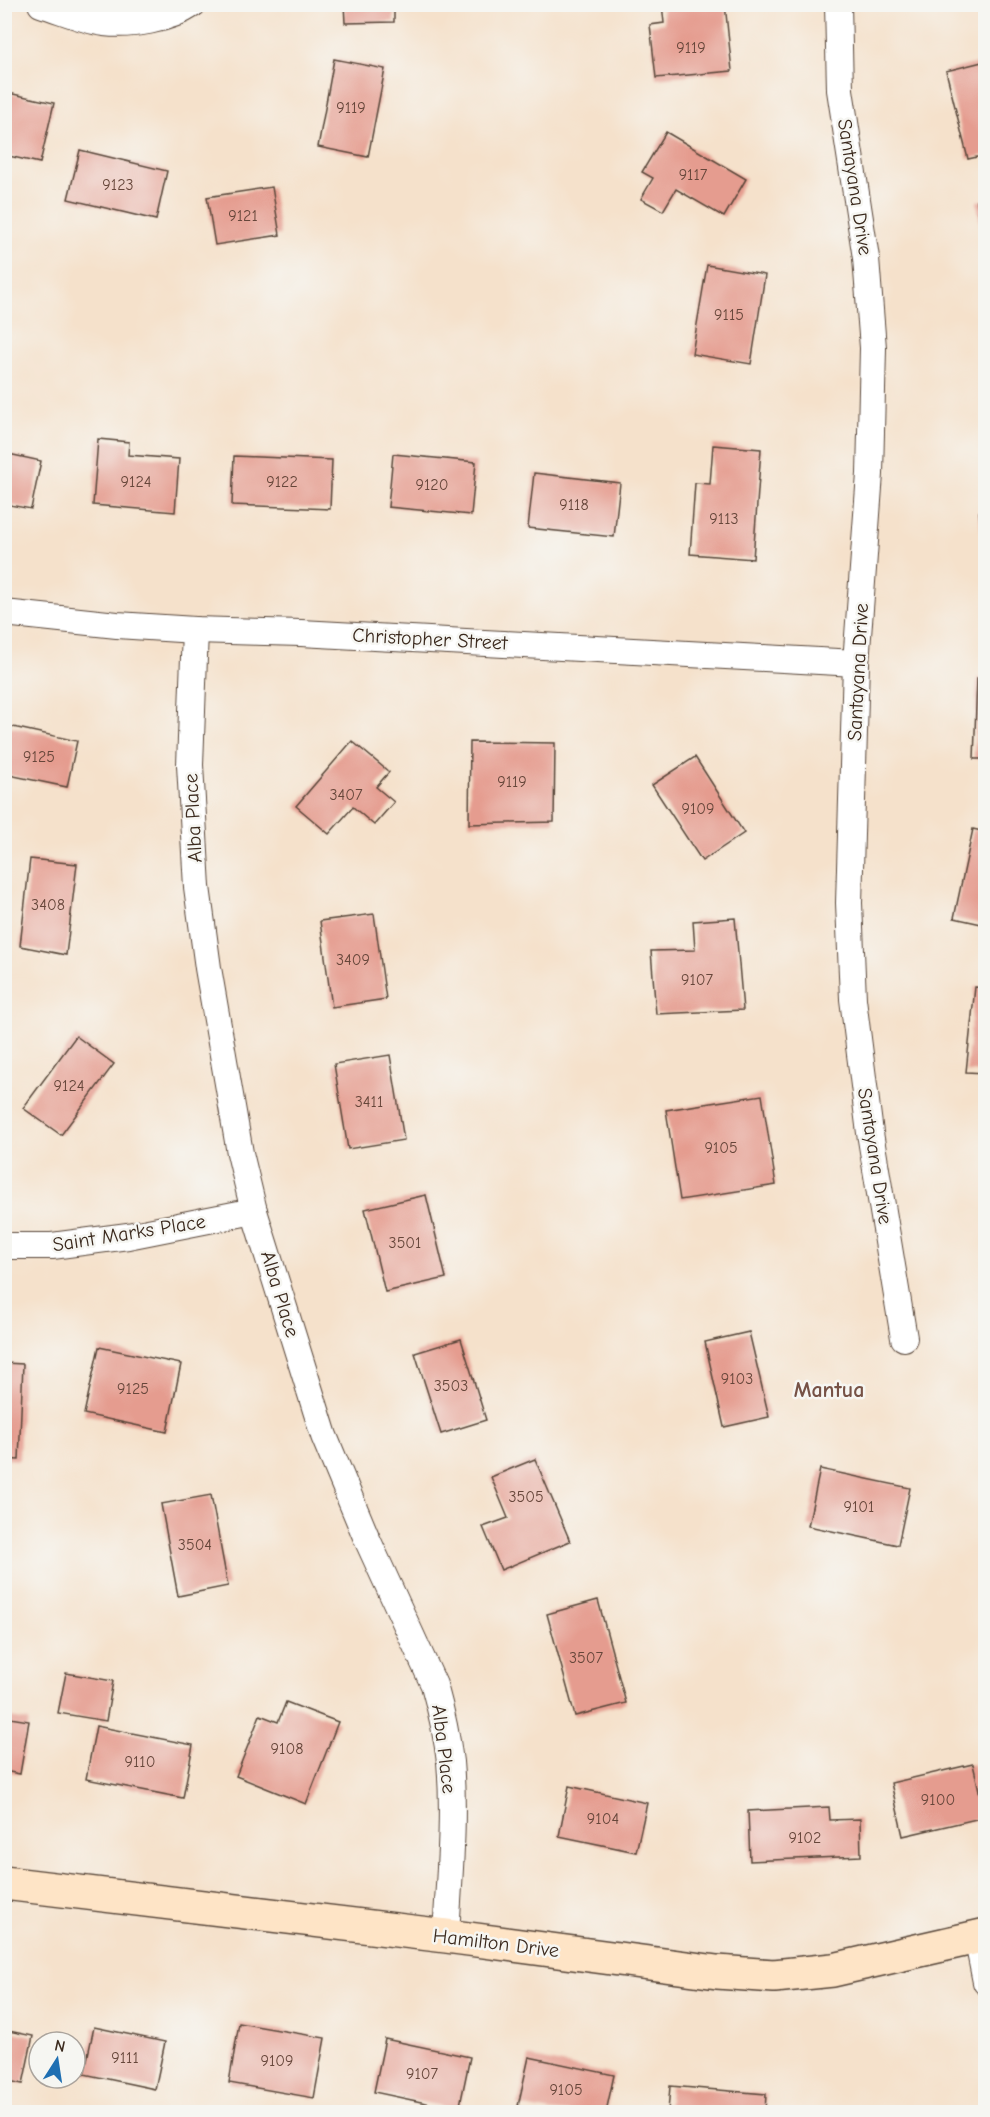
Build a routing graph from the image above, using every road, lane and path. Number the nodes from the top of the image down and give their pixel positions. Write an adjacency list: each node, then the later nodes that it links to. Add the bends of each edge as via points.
1 (41, 4): 2 (street, via 103,23 145,22 179,14)
2 (193, 4)
3 (838, 4): 6 (street, Santayana Drive, via 840,90 866,258 873,348 870,474)
4 (4, 613): 5 (street, Christopher Street)
5 (195, 630): 6 (street, Christopher Street); 7 (street, Alba Place, via 190,765 197,887 240,1153)
6 (856, 663): 9 (street, Santayana Drive, via 849,903 853,999 870,1133)
7 (254, 1211): 8 (street, Saint Marks Place, via 128,1236 52,1246); 11 (street, Alba Place, via 324,1436 434,1685 440,1707 450,1761 452,1814)
8 (4, 1246)
9 (904, 1338)
10 (4, 1883): 11 (street, Hamilton Drive)
11 (446, 1936): 12 (street, Hamilton Drive, via 774,1976 833,1971)
12 (981, 1936): 13 (street)
13 (986, 1982)

